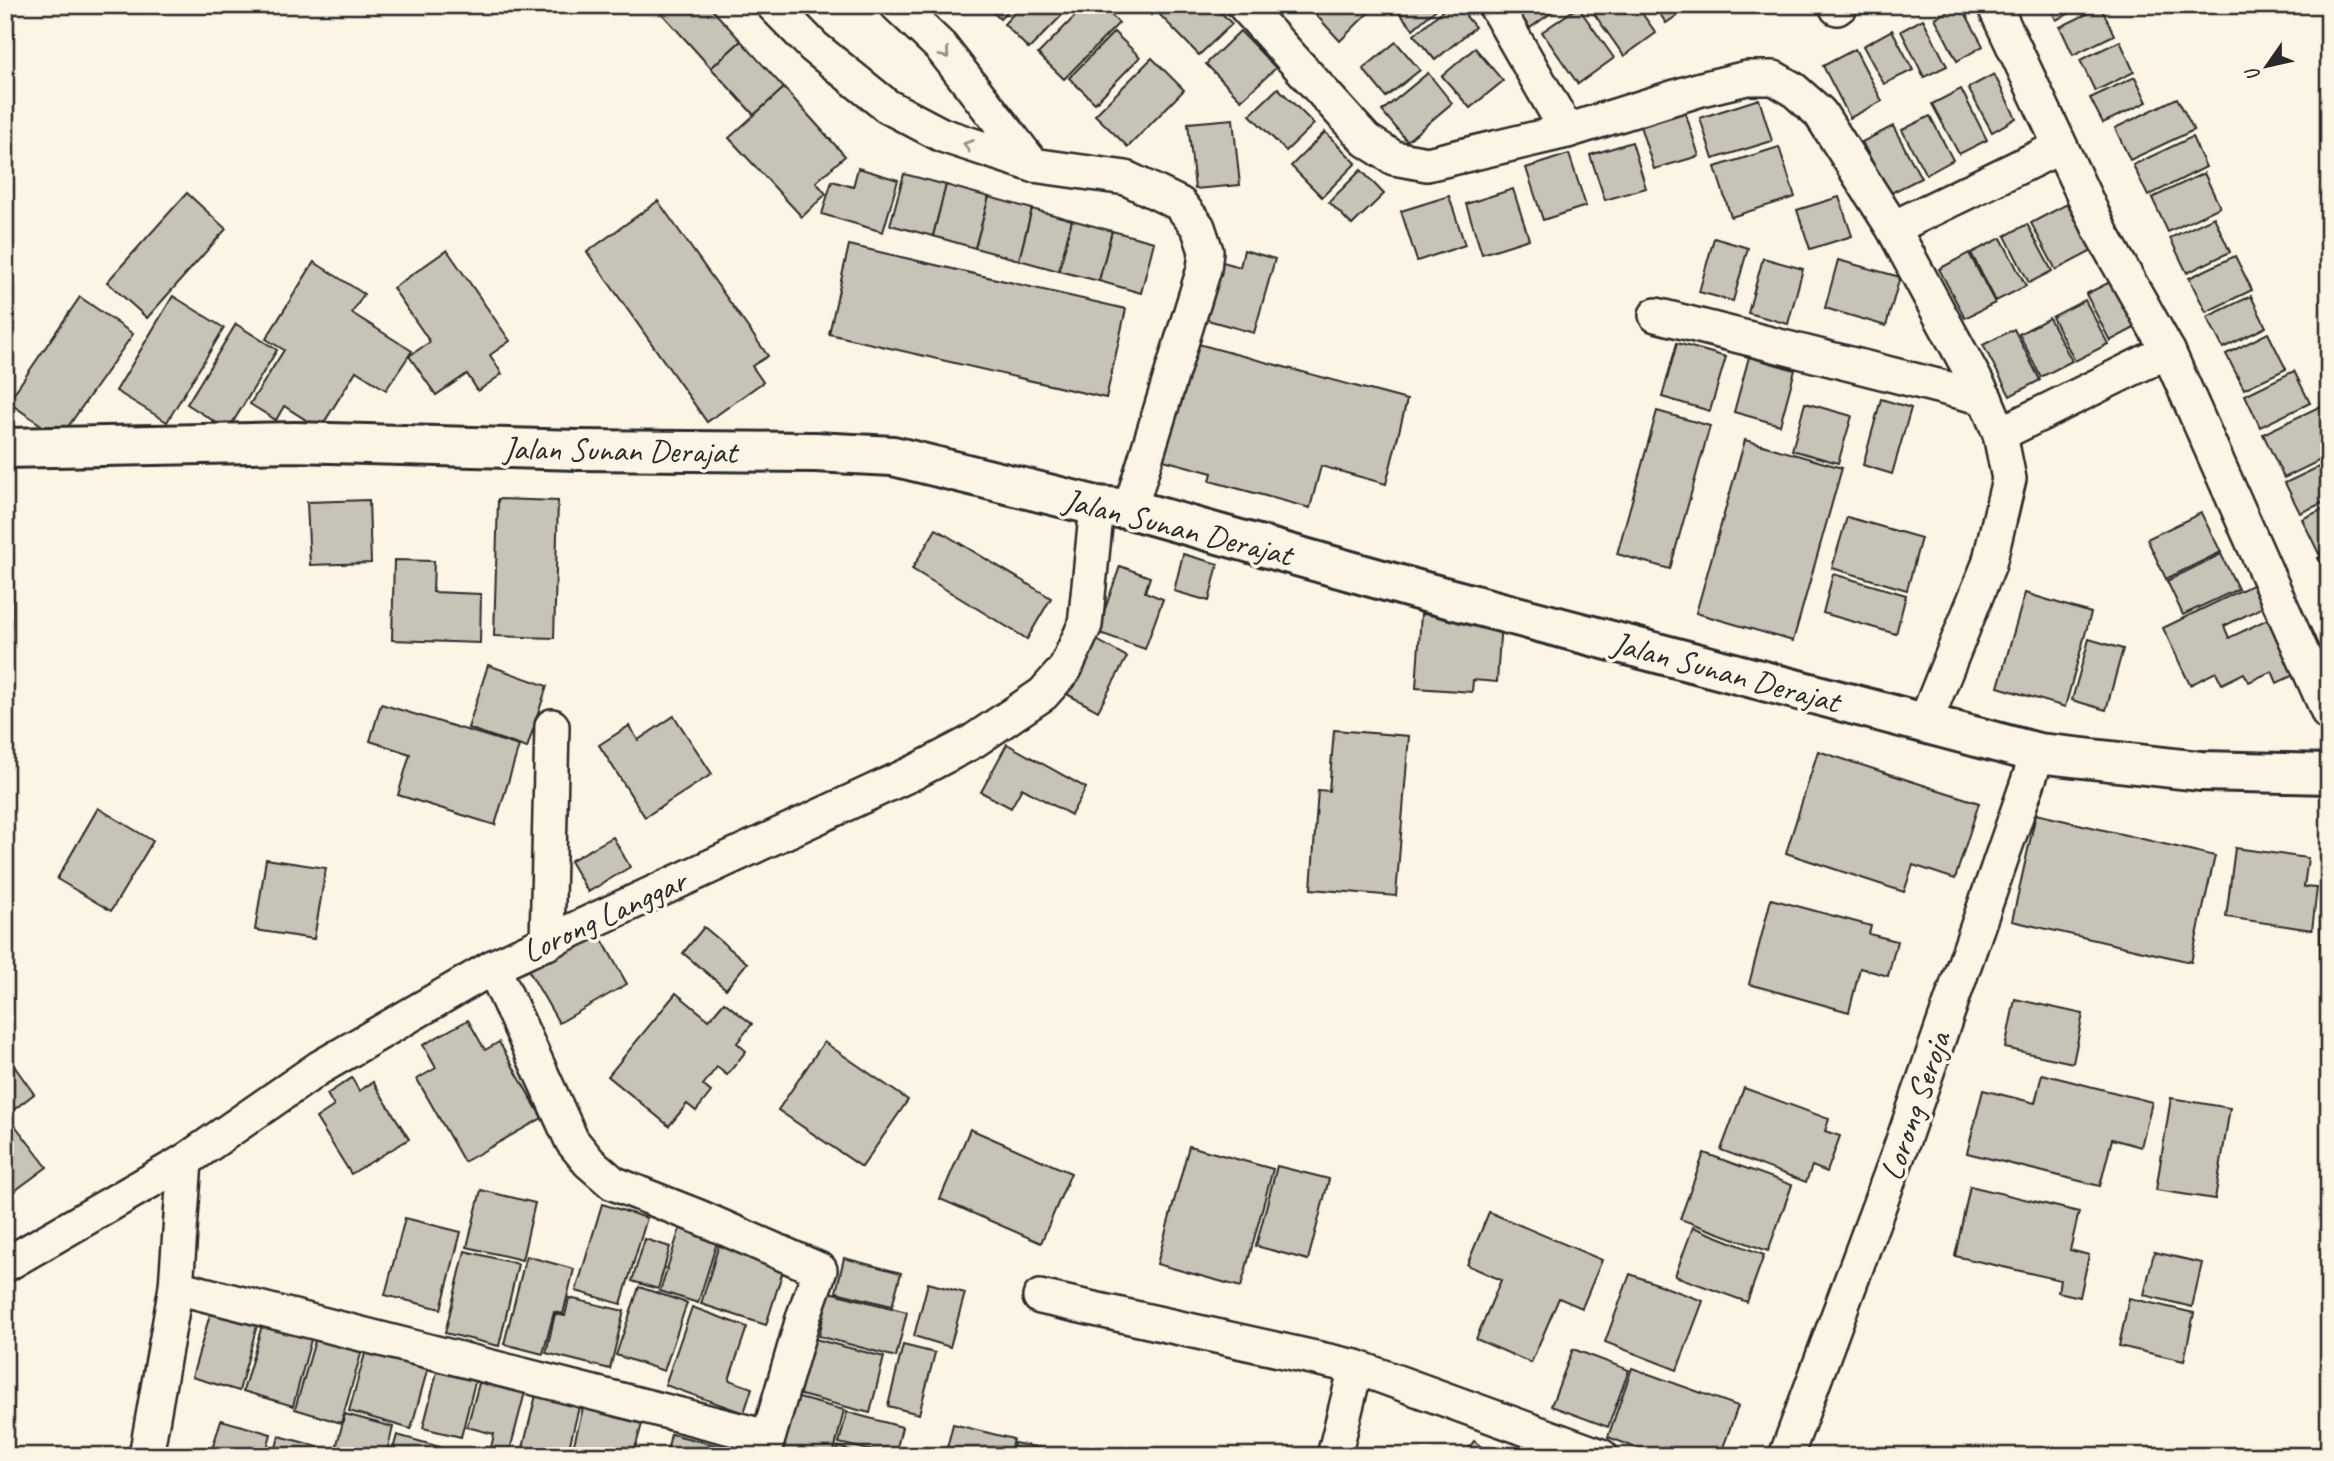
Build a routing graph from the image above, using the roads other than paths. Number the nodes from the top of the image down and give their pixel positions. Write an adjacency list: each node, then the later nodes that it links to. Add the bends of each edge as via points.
1 (773, 5): 8 (street, Lorong Langgar, one-way to 1, via 974,148 887,106 814,47)
2 (897, 5): 8 (street, one-way to 8, via 941,47)
3 (1244, 5): 6 (street, via 1366,140 1394,158 1427,164)
4 (1495, 5): 6 (street)
5 (1994, 5): 7 (street)
6 (1567, 131): 9 (street, via 1701,89 1747,78 1774,78 1820,113)
7 (2060, 147): 9 (street); 11 (street, via 2102,234)
8 (1033, 165): 15 (street, Lorong Langgar, via 1126,178 1180,204 1198,227 1206,251 1204,270)
9 (1893, 228): 12 (street)
10 (1656, 315): 12 (street)
11 (2168, 351): 13 (street); 16 (street)
12 (1985, 398): 13 (street)
13 (2000, 434): 17 (street, via 2009,479 1989,564)
14 (5, 448): 15 (street, Jalan Sunan Derajat, via 295,442 880,455)
15 (1113, 507): 17 (street, Jalan Sunan Derajat); 21 (street, Lorong Langgar, via 1085,625 1065,669 1043,694 972,742 915,772)
16 (2329, 714)
17 (1924, 725): 19 (street, Jalan Sunan Derajat)
18 (551, 726): 21 (street)
19 (2038, 754): 20 (street, Jalan Sunan Derajat, via 2200,771); 32 (street, Lorong Seroja, via 1899,1152)
20 (2329, 774)
21 (547, 943): 22 (street, Lorong Langgar)
22 (493, 967): 23 (street, Lorong Langgar, via 318,1068); 28 (street, via 572,1141 589,1162 613,1183 820,1270)
23 (185, 1161): 24 (street, Lorong Langgar); 25 (street)
24 (5, 1265)
25 (176, 1287): 28 (street); 29 (street)
26 (1040, 1297): 27 (street)
27 (1356, 1367): 30 (street); 31 (street)
28 (765, 1446)
29 (146, 1456)
30 (1334, 1456)
31 (1601, 1456)
32 (1786, 1456)

